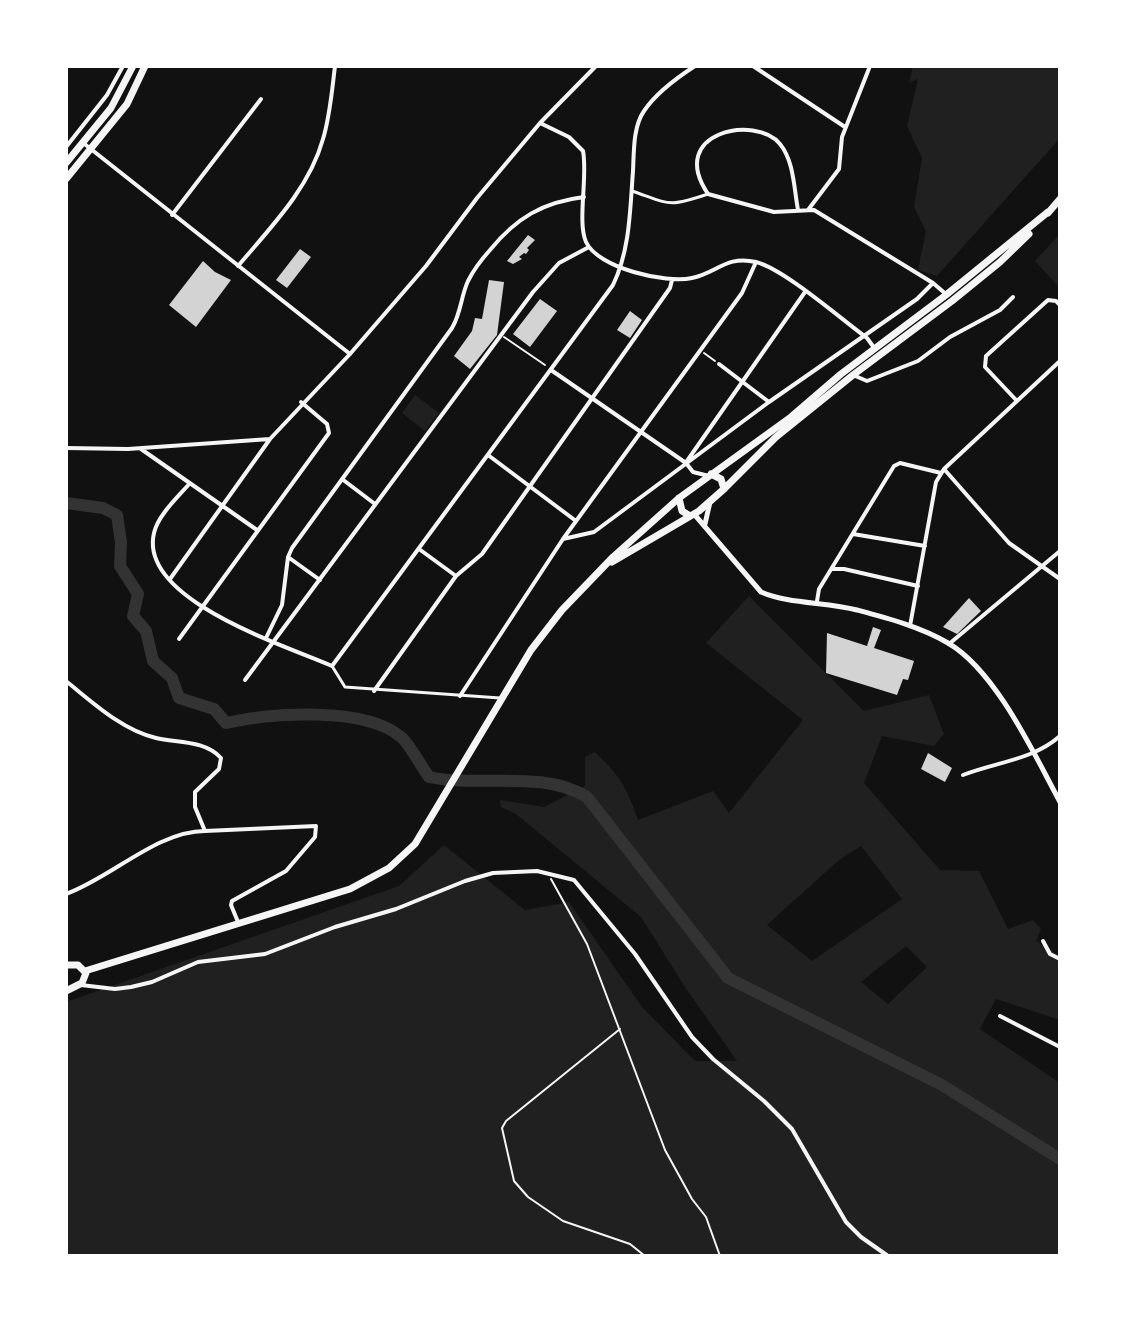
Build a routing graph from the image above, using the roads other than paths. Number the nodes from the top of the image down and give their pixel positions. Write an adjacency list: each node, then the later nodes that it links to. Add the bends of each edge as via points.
1 (123, 66): 13 (street)
2 (133, 66): 12 (main road, via 119,96)
3 (145, 66): 14 (main road, via 127,104)
4 (335, 66): 26 (street, via 326,129 314,164 285,211)
5 (596, 66): 10 (street)
6 (695, 66): 17 (street, via 659,95 639,120)
7 (753, 66): 11 (street)
8 (870, 66): 11 (street)
9 (261, 99): 23 (street)
10 (540, 123): 19 (street, via 569,137 583,151); 36 (street)
11 (845, 127): 22 (street, via 839,169)
12 (82, 142): 14 (street); 15 (main road)
13 (66, 147)
14 (91, 149): 16 (main road); 23 (street)
15 (66, 163)
16 (66, 179)
17 (631, 191): 18 (street, via 674,204); 27 (street)
18 (708, 194): 21 (street, via 774,212); 21 (street, via 696,167 699,150 712,138 743,130 768,135 783,148)
19 (584, 197): 24 (street); 55 (street, via 541,206 505,231 477,265 452,328)
20 (1060, 199): 32 (main road)
21 (798, 210): 22 (street)
22 (808, 210): 29 (street)
23 (172, 215): 26 (street)
24 (589, 247): 27 (street); 62 (street, via 559,263)
25 (756, 262): 28 (street, via 728,261 692,278); 30 (street); 46 (street, via 742,293)
26 (238, 266): 36 (street)
27 (622, 268): 28 (street); 39 (street)
28 (672, 280): 42 (street)
29 (933, 283): 32 (street); 34 (street)
30 (805, 292): 34 (street); 41 (street)
31 (1013, 297): 40 (street, via 918,361 867,381)
32 (949, 298): 35 (main road)
33 (1058, 303): 43 (street, via 1048,300 983,362)
34 (863, 336): 35 (street); 45 (street)
35 (878, 351): 40 (main road); 54 (main road)
36 (350, 354): 44 (street)
37 (1060, 361): 43 (street)
38 (719, 364): 41 (street)
39 (551, 370): 42 (street); 50 (street)
40 (853, 375): 59 (main road, via 765,447)
41 (742, 382): 45 (street); 51 (street)
42 (592, 397): 46 (street); 57 (street)
43 (1017, 401): 52 (street)
44 (301, 402): 47 (street); 67 (street, via 327,424 329,433)
45 (769, 402): 51 (street)
46 (641, 434): 51 (street); 65 (street)
47 (270, 439): 49 (street); 63 (street)
48 (66, 448): 49 (street)
49 (139, 448): 56 (street)
50 (488, 455): 57 (street); 71 (street)
51 (686, 463): 53 (street); 69 (street, via 594,532)
52 (943, 471): 68 (street, via 897,463); 70 (street, via 936,482); 74 (street, via 1009,543)
53 (693, 472): 54 (street); 58 (street)
54 (710, 475): 58 (main road); 59 (main road, via 721,479)
55 (341, 479): 62 (street); 73 (street)
56 (190, 483): 63 (street); 78 (street, via 154,531 154,554)
57 (529, 486): 65 (street); 77 (street, via 482,554)
58 (692, 488): 60 (main road)
59 (724, 489): 61 (main road)
60 (679, 498): 64 (main road, via 682,511); 76 (main road)
61 (710, 501): 64 (main road); 66 (street)
62 (375, 504): 80 (street)
63 (222, 505): 67 (street); 78 (street)
64 (692, 515): 66 (street); 76 (main road)
65 (576, 521): 69 (street)
66 (705, 525): 82 (street, via 761,592)
67 (257, 530): 83 (street)
68 (853, 534): 70 (street); 75 (street)
69 (563, 539): 93 (street)
70 (925, 546): 81 (street)
71 (419, 549): 77 (street); 89 (street)
72 (1060, 551): 74 (street)
73 (288, 557): 80 (street); 85 (street, via 282,605)
74 (1042, 567): 79 (street); 88 (street)
75 (832, 569): 81 (street); 82 (street)
76 (601, 570): 94 (main road, via 546,629)
77 (456, 576): 92 (street)
78 (170, 579): 83 (street)
79 (1060, 579)
80 (320, 580): 87 (street)
81 (918, 586): 84 (street)
82 (817, 601): 84 (street)
83 (203, 607): 85 (street); 86 (street)
84 (910, 626): 88 (street)
85 (266, 638): 87 (street)
86 (179, 639)
87 (275, 641): 89 (street); 90 (street)
88 (949, 644): 96 (street, via 992,688)
89 (332, 666): 92 (street, via 345,687)
90 (245, 680)
91 (66, 681): 99 (street, via 140,734 217,753 219,769 195,792)
92 (374, 691): 93 (street)
93 (460, 696): 94 (street)
94 (501, 698): 101 (main road, via 407,853 380,875 342,891)
95 (1060, 736): 96 (street)
96 (1034, 754): 97 (street); 98 (street)
97 (963, 775)
98 (1060, 802)
99 (205, 831): 100 (street, via 165,841); 101 (street, via 314,825 318,829 286,871 232,901)
100 (66, 894)
101 (238, 922): 105 (main road)
102 (1043, 941): 103 (street)
103 (1060, 959)
104 (66, 965): 105 (main road)
105 (85, 971): 106 (main road)
106 (80, 985): 107 (main road); 110 (street, via 131,987 198,962 276,951 479,877 519,870 574,880 635,954 692,1037 792,1129 846,1222)
107 (66, 991)
108 (1000, 1016): 109 (street)
109 (1060, 1047)
110 (888, 1256)

